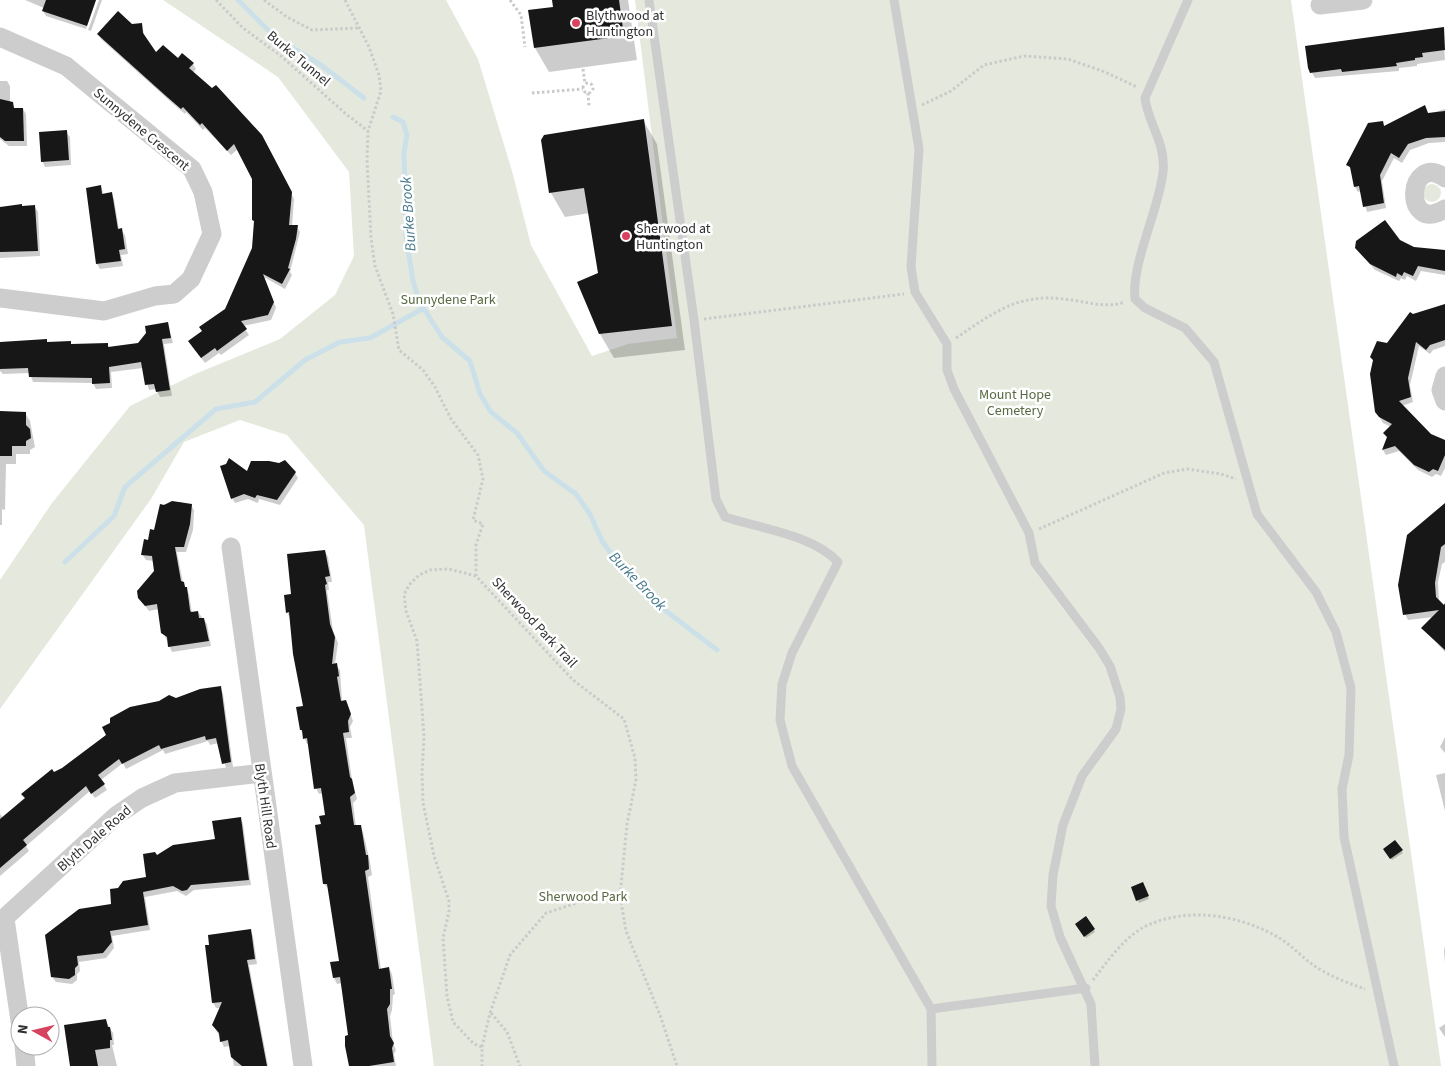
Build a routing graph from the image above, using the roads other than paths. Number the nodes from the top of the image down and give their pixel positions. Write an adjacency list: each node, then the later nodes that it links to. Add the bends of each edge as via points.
1 (649, 0): 17 (lane, via 716,499 725,517 815,546 838,562 792,653 782,684 780,720 792,766)
2 (894, 0): 15 (lane, via 919,149 911,267 915,292 947,344 947,370 954,389 1029,533 1036,563 1100,648 1120,697 1116,729 1082,776 1063,825 1054,875 1051,906 1060,937)
3 (1188, 0): 21 (lane, via 1146,92 1146,104 1160,140 1163,172 1138,270 1135,299 1145,308 1185,328 1214,362 1254,509 1318,594 1336,632 1351,688 1348,755 1342,789 1344,837)
4 (1363, 0): 5 (street)
5 (1320, 5)
6 (0, 37): 9 (street, Sunnydene Crescent, via 66,66 192,170 203,192 212,234 191,279 174,294 155,296 104,311)
7 (1445, 178): 8 (street, via 1435,174 1423,176 1413,193 1421,210 1433,214)
8 (1445, 209)
9 (0, 298)
10 (1445, 376): 11 (street, via 1440,390)
11 (1445, 400)
12 (231, 547): 13 (street, Blyth Hill Road)
13 (262, 774): 14 (street, Blyth Dale Road, via 175,783 142,798 117,815); 18 (street, Blyth Hill Road)
14 (2, 920): 16 (street)
15 (1086, 988): 17 (lane); 20 (lane, via 1091,1004)
16 (17, 1006)
17 (931, 1009): 19 (lane)
18 (303, 1066)
19 (932, 1066)
20 (1095, 1066)
21 (1394, 1066)

